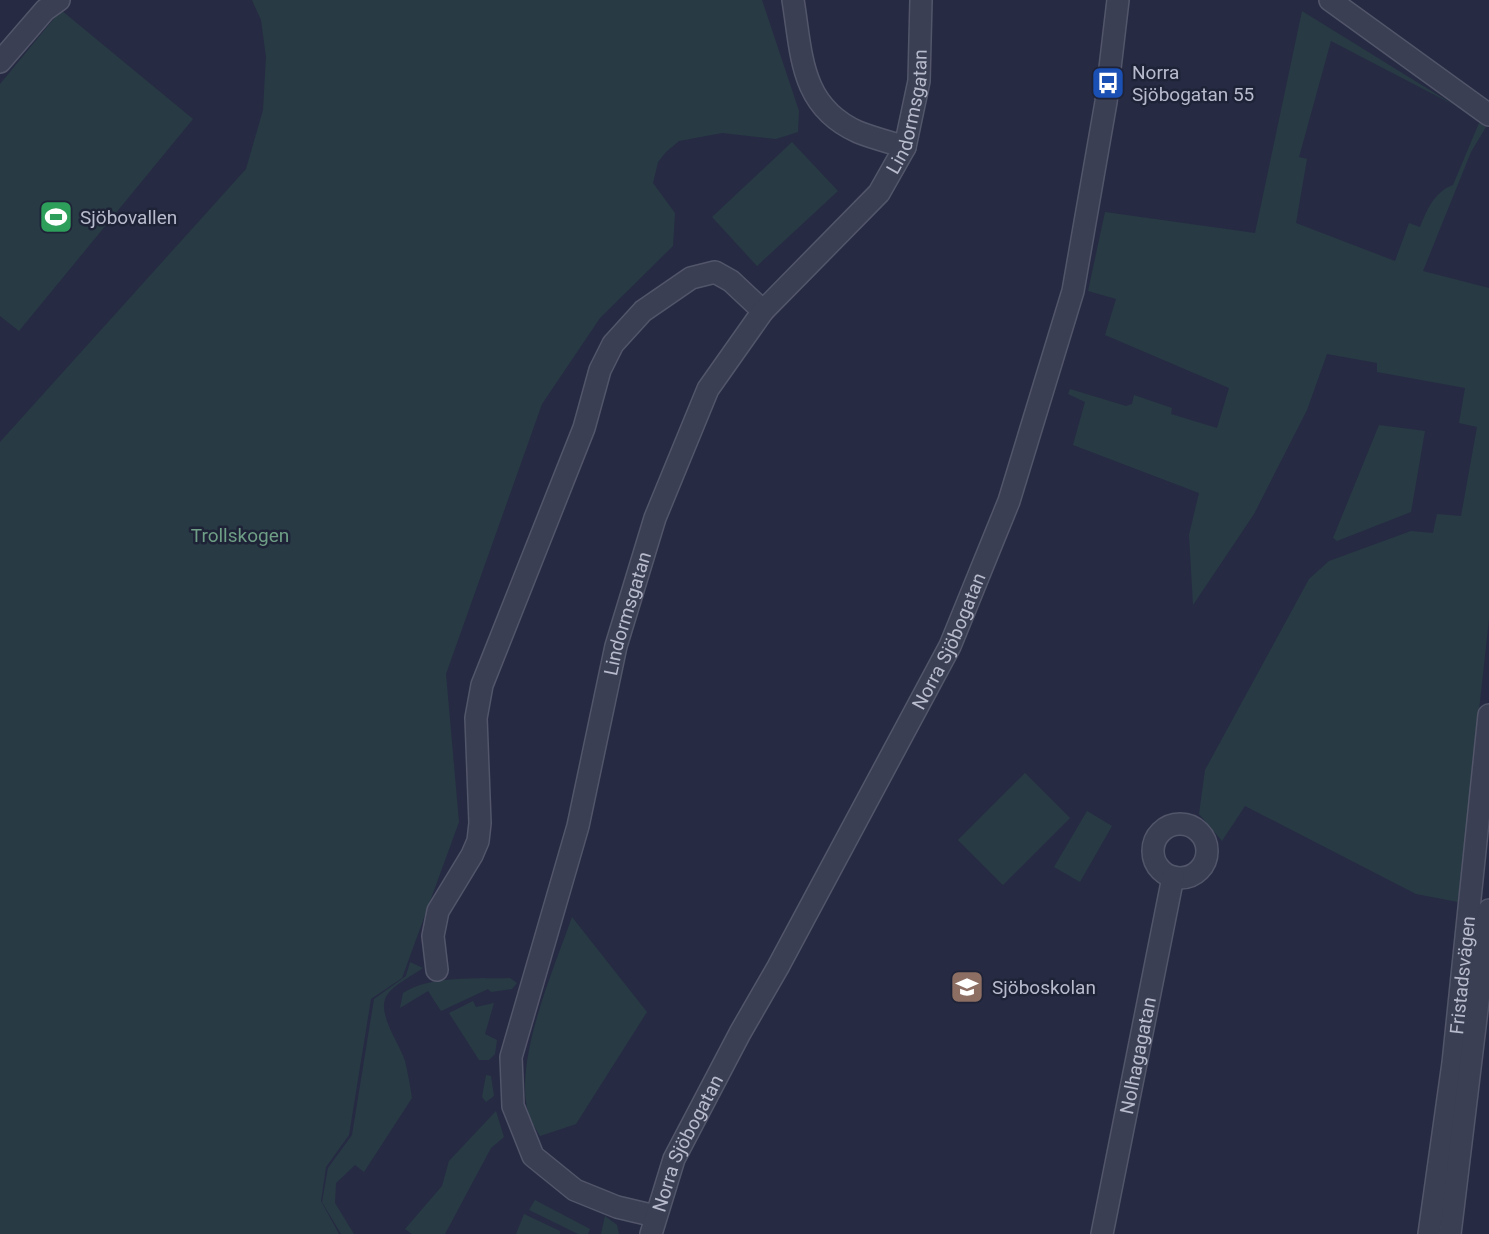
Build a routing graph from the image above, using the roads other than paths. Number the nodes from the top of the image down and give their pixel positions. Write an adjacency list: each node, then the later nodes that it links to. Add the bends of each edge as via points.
1 (59, 0): 6 (street)
2 (793, 0): 8 (street, via 804,72 814,96 843,123)
3 (921, 0): 8 (street, Lindormsgatan, via 919,81)
4 (1118, 0): 14 (street, Norra Sjöbogatan, via 1106,102 1073,291 1009,501 950,646 674,1159)
5 (1330, 0): 7 (street)
6 (0, 62)
7 (1489, 115)
8 (905, 147): 9 (street, Lindormsgatan, via 879,193)
9 (762, 311): 13 (street, via 715,272 691,278 643,311 613,344 600,370 584,428 482,685 476,718 478,841 438,911 433,936); 14 (street, Lindormsgatan, via 708,389 655,518 616,646 578,826 511,1057 513,1106 533,1156 575,1190)
10 (1489, 715): 16 (street, Fristadsvägen, via 1453,1063)
11 (1173, 877): 15 (street, Nolhagagatan)
12 (1489, 910): 17 (street, Fristadsvägen)
13 (436, 970)
14 (653, 1225)
15 (1102, 1234)
16 (1429, 1234)
17 (1450, 1234)

